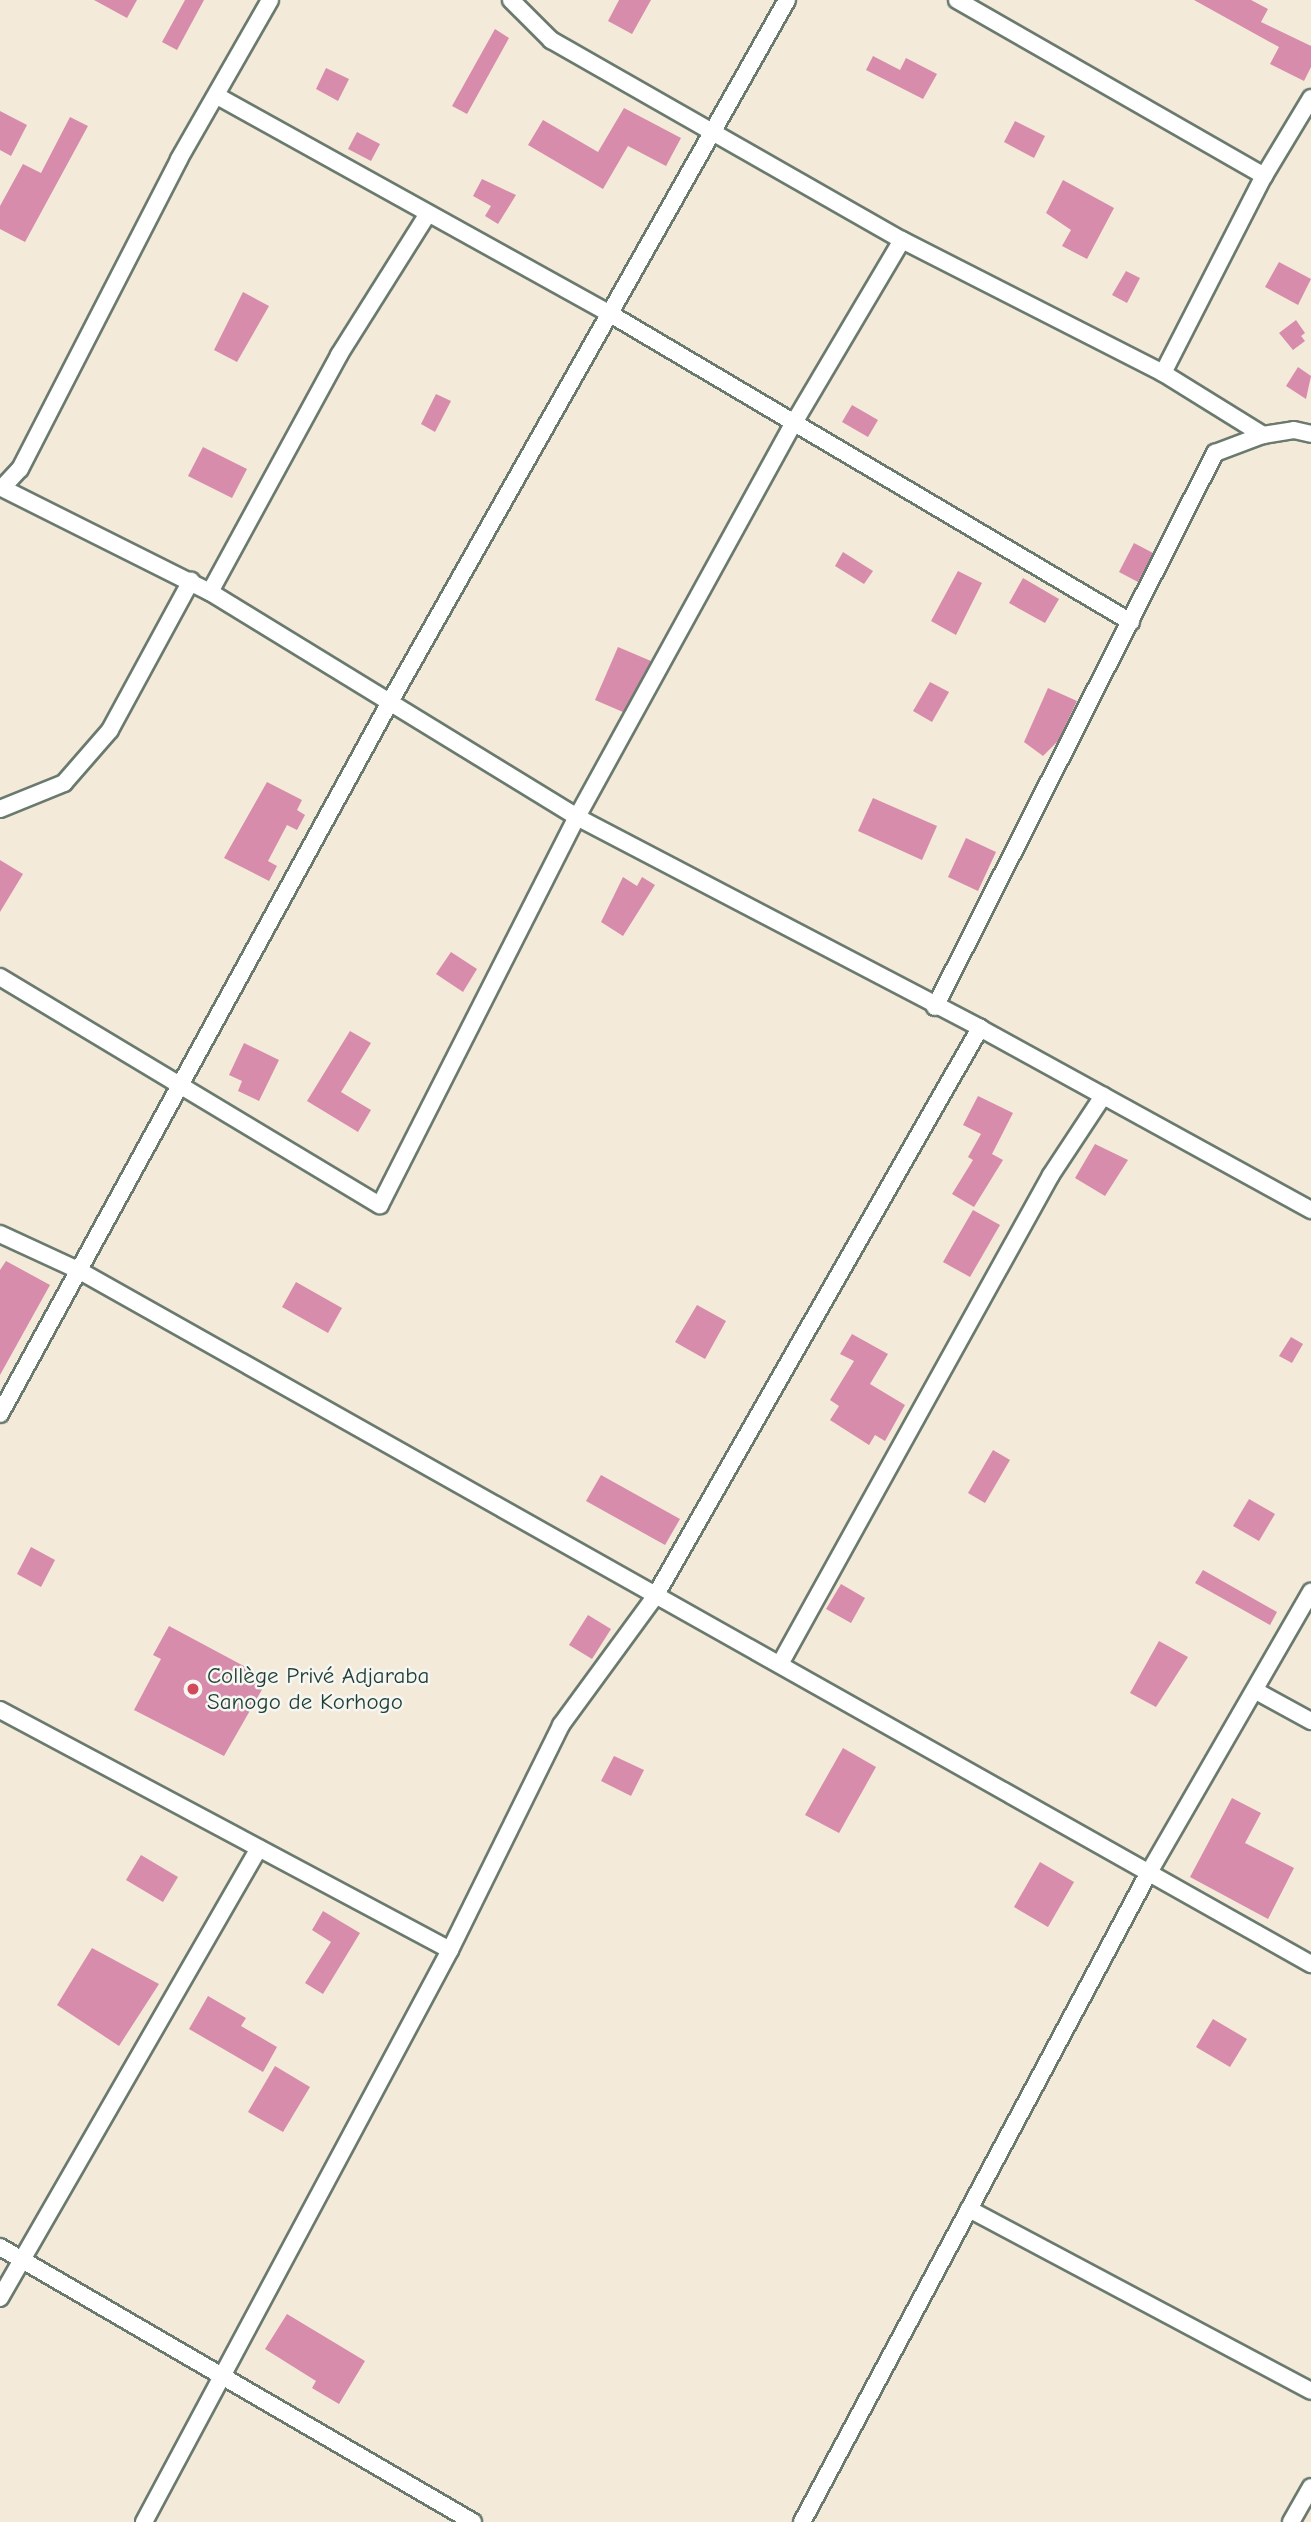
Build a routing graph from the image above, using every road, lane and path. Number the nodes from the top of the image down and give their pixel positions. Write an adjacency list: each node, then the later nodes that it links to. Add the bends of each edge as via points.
1 (270, 0): 5 (street)
2 (511, 0): 7 (street, via 551,40)
3 (787, 0): 7 (street)
4 (957, 0): 8 (street)
5 (217, 96): 9 (street); 16 (street, via 72,360 20,469)
6 (1311, 98): 8 (street)
7 (714, 133): 10 (street); 11 (street)
8 (1265, 176): 12 (street)
9 (427, 215): 11 (street); 18 (street, via 339,355)
10 (902, 240): 12 (street); 13 (street)
11 (612, 314): 13 (street); 20 (street)
12 (1164, 373): 15 (street)
13 (795, 421): 19 (street); 22 (street)
14 (1311, 434): 15 (street, via 1294,430)
15 (1263, 435): 19 (street, via 1215,453)
16 (1, 487): 17 (street)
17 (191, 581): 18 (street); 21 (street, via 110,730 64,783)
18 (210, 592): 20 (street)
19 (1131, 622): 24 (street)
20 (391, 700): 22 (street); 26 (street)
21 (0, 809)
22 (577, 817): 24 (street); 26 (street, via 380,1205)
23 (0, 977): 26 (street)
24 (935, 1007): 25 (street)
25 (980, 1028): 27 (street); 33 (street)
26 (178, 1085): 30 (street)
27 (1103, 1096): 28 (street); 34 (street, via 1051,1175)
28 (1311, 1210)
29 (0, 1234): 30 (street)
30 (80, 1271): 31 (street); 33 (street)
31 (0, 1414)
32 (1311, 1592): 35 (street)
33 (654, 1598): 34 (street); 40 (street, via 561,1725)
34 (780, 1664): 39 (street)
35 (1256, 1691): 37 (street); 39 (street)
36 (0, 1710): 38 (street)
37 (1311, 1721)
38 (259, 1848): 40 (street); 44 (street)
39 (1148, 1874): 41 (street); 42 (street)
40 (450, 1950): 46 (street)
41 (1311, 1964)
42 (969, 2210): 47 (street); 51 (street)
43 (0, 2247): 44 (street)
44 (24, 2261): 45 (street); 46 (street)
45 (0, 2298)
46 (223, 2377): 49 (street); 50 (street)
47 (1311, 2391)
48 (1311, 2487): 52 (street)
49 (144, 2522)
50 (473, 2522)
51 (802, 2522)
52 (1291, 2522)

